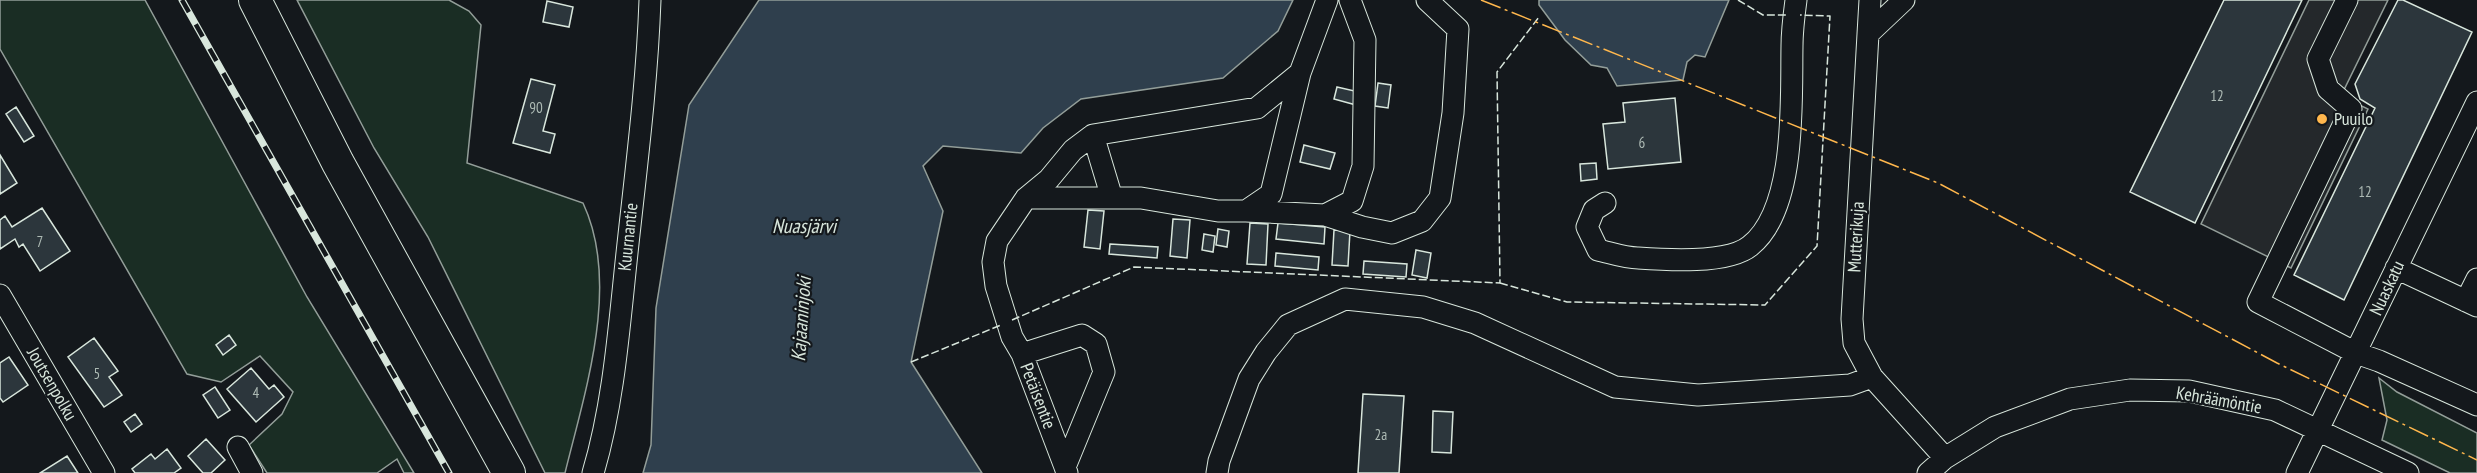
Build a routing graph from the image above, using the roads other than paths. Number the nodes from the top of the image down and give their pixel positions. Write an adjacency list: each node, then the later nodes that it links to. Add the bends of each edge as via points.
1 (255, 0): 33 (highway, via 338,163)
2 (650, 0): 34 (street, Kuurnantie, via 610,397)
3 (1327, 0): 11 (street)
4 (1350, 0): 18 (street, via 1365,40 1364,166 1352,201)
5 (1427, 0): 18 (street, via 1458,29 1453,113 1440,198 1422,220 1392,232)
6 (1796, 0): 16 (street, via 1792,127 1781,192 1765,229 1750,246 1731,256 1688,258 1636,258 1598,250 1587,227 1594,210)
7 (1870, 0): 10 (street, Mutterikuja)
8 (1904, 0): 10 (street)
9 (2347, 0): 23 (street, via 2318,59 2328,89 2351,109 2258,302)
10 (1868, 34): 25 (street, Mutterikuja, via 1852,319 1854,343)
11 (1300, 73): 13 (street, via 1257,108); 17 (street, via 1271,194)
12 (2477, 102): 19 (street, Nuaskatu)
13 (1093, 135): 14 (street); 15 (street)
14 (1026, 198): 15 (street); 24 (street, via 997,241 993,262 1005,317)
15 (1112, 198): 17 (street)
16 (1605, 202)
17 (1246, 211): 18 (street)
18 (1325, 215)
19 (2396, 268): 22 (street); 23 (street, Nuaskatu)
20 (2477, 279): 22 (street)
21 (0, 295): 31 (street, Joutsenpolku)
22 (2472, 304)
23 (2356, 353): 26 (street); 27 (street, Nuaskatu)
24 (1022, 354): 30 (street, Petäisentie); 30 (street, Petäisentie, via 1082,335 1096,344 1104,372)
25 (1872, 377): 29 (street, Mutterikuja); 35 (street, via 1850,385 1698,395 1615,387 1475,323 1423,307 1345,298 1288,325 1266,351 1249,379)
26 (2477, 405)
27 (2317, 430): 29 (street, Kehräämöntie, via 2275,410 2228,399 2189,391 2130,390 2070,399 1995,427); 37 (street, Nuaskatu); 38 (street, Kehräämöntie)
28 (238, 447): 32 (street)
29 (1945, 458): 36 (street, Kehräämöntie)
30 (1066, 470)
31 (104, 473)
32 (252, 473)
33 (508, 473)
34 (593, 473)
35 (1217, 473)
36 (1928, 473)
37 (2297, 473)
38 (2408, 473)

